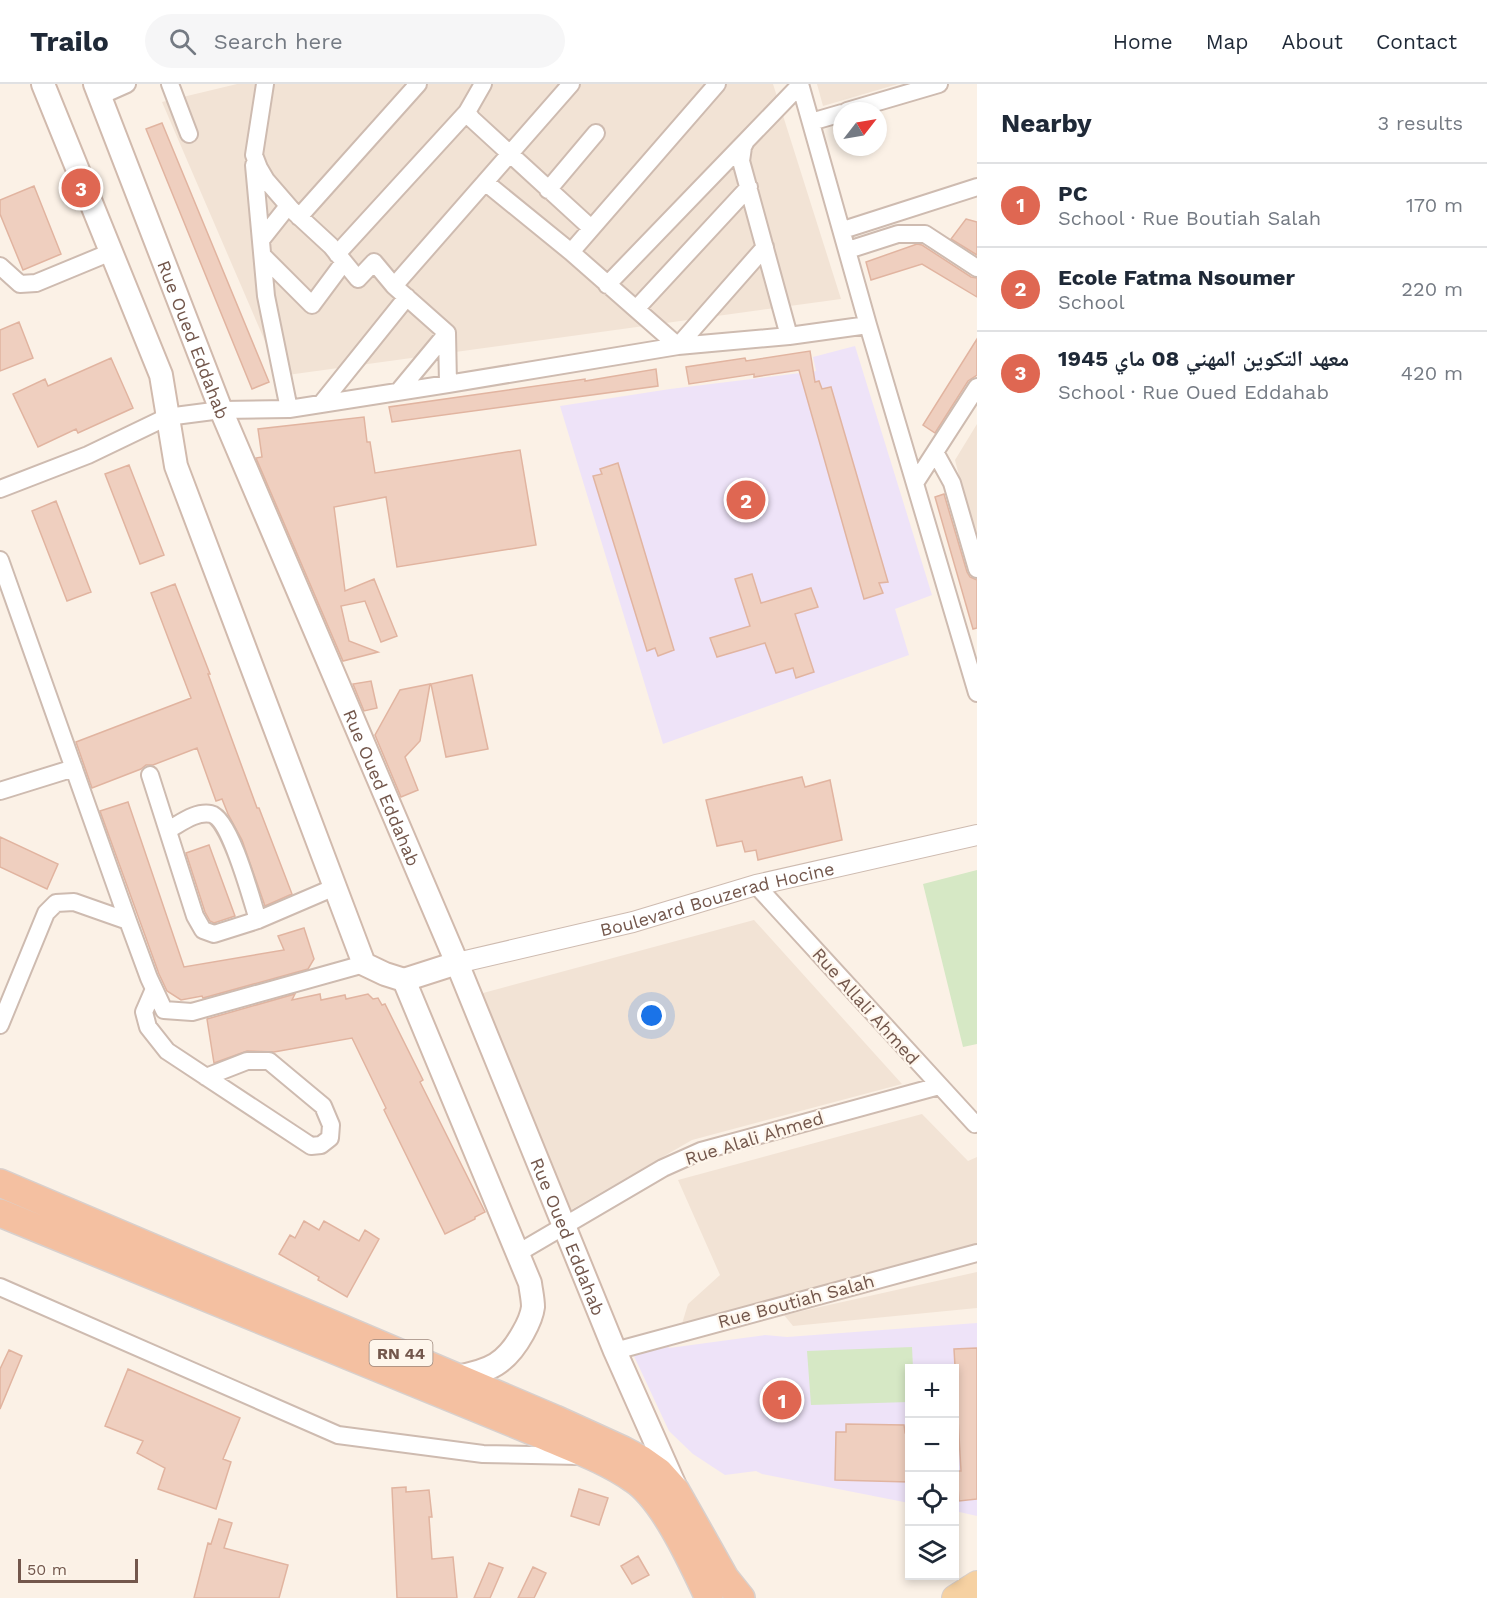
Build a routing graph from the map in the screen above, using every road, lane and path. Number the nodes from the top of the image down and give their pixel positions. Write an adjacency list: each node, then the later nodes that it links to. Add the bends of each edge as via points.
1 (44, 84): 31 (main road)
2 (127, 84): 11 (street)
3 (170, 84): 17 (street)
4 (265, 84): 20 (street)
5 (418, 84): 25 (street)
6 (483, 84): 13 (street)
7 (570, 84): 19 (street)
8 (717, 84): 26 (street)
9 (800, 84): 15 (street); 18 (street)
10 (939, 84): 12 (street)
11 (97, 90): 48 (main road, Rue Oued Eddahab)
12 (878, 102)
13 (467, 112): 19 (street); 33 (street)
14 (833, 116): 15 (street)
15 (811, 122): 27 (street)
16 (596, 133): 24 (street)
17 (189, 134)
18 (746, 141): 23 (street, via 741,161); 36 (street)
19 (511, 153): 21 (street); 24 (street)
20 (254, 155): 25 (street, via 266,180); 29 (street)
21 (485, 182): 32 (street); 37 (street)
22 (977, 187): 27 (street)
23 (748, 188): 28 (street); 38 (street)
24 (548, 190): 26 (street)
25 (294, 211): 29 (street); 33 (street)
26 (591, 228): 32 (street)
27 (843, 230): 30 (street)
28 (765, 247): 41 (street); 42 (street)
29 (262, 248): 33 (street, via 312,305); 47 (street, via 266,296)
30 (848, 250): 35 (street, via 898,234 925,234); 39 (street)
31 (111, 252): 34 (street, via 36,283 20,284); 49 (main road, via 161,375)
32 (571, 252): 36 (street)
33 (341, 258): 37 (street, via 358,279 374,262)
34 (0, 266)
35 (977, 268)
36 (607, 285): 38 (street)
37 (400, 291): 40 (street); 46 (street)
38 (636, 309): 42 (street)
39 (868, 325): 41 (street); 51 (street)
40 (447, 333): 43 (street); 45 (street)
41 (789, 336): 42 (street)
42 (678, 346): 43 (street)
43 (448, 384): 45 (street)
44 (977, 387): 50 (street)
45 (398, 392): 46 (street)
46 (321, 404): 47 (street)
47 (289, 409): 48 (street)
48 (221, 410): 49 (street); 65 (main road, Rue Oued Eddahab)
49 (167, 417): 52 (street, via 88,455); 62 (main road, via 176,466)
50 (935, 452): 51 (street); 54 (street, via 952,483)
51 (915, 483): 55 (street)
52 (0, 489)
53 (0, 560): 56 (street)
54 (977, 569)
55 (977, 693)
56 (74, 768): 58 (street); 64 (street)
57 (150, 775): 59 (street)
58 (0, 791)
59 (168, 830): 63 (street, via 203,930 214,934); 63 (street, via 196,815 213,814 222,821)
60 (977, 835): 61 (street, Boulevard Bouzerad Hocine)
61 (756, 885): 65 (street, Boulevard Bouzerad Hocine, via 633,922); 71 (street, Rue Allali Ahmed)
62 (335, 887): 63 (street); 66 (main road)
63 (258, 920)
64 (128, 921): 68 (street); 69 (street, via 74,902 56,903 46,913)
65 (457, 963): 67 (main road); 75 (main road, Rue Oued Eddahab)
66 (364, 964): 67 (main road); 68 (street, via 192,1012 164,1010)
67 (404, 980): 76 (main road)
68 (154, 989): 70 (street, via 144,1012 148,1027 167,1051)
69 (0, 1025)
70 (206, 1077): 70 (street, via 311,1146 330,1138 331,1125 323,1106 269,1061 247,1061)
71 (939, 1086): 72 (street, Rue Allali Ahmed); 75 (street, Rue Alali Ahmed, via 701,1151 663,1168)
72 (977, 1123)
73 (0, 1183): 80 (highway, RN 44)
74 (0, 1213): 81 (highway, RN 44)
75 (564, 1227): 76 (street, Rue Alali Ahmed); 79 (main road, Rue Oued Eddahab)
76 (518, 1253): 80 (main road, via 530,1283 533,1308 526,1329 514,1350 496,1365)
77 (977, 1253): 79 (street, Rue Boutiah Salah)
78 (0, 1287): 81 (street, via 338,1435 483,1454)
79 (615, 1351): 82 (main road, Rue Oued Eddahab)
80 (456, 1377): 82 (highway, RN 44, via 623,1450 659,1472)
81 (590, 1456): 84 (highway, RN 44, via 635,1479 658,1503)
82 (676, 1491): 85 (highway, RN 44, via 725,1578)
83 (977, 1584): 86 (main road)
84 (709, 1598)
85 (741, 1598)
86 (955, 1598)

